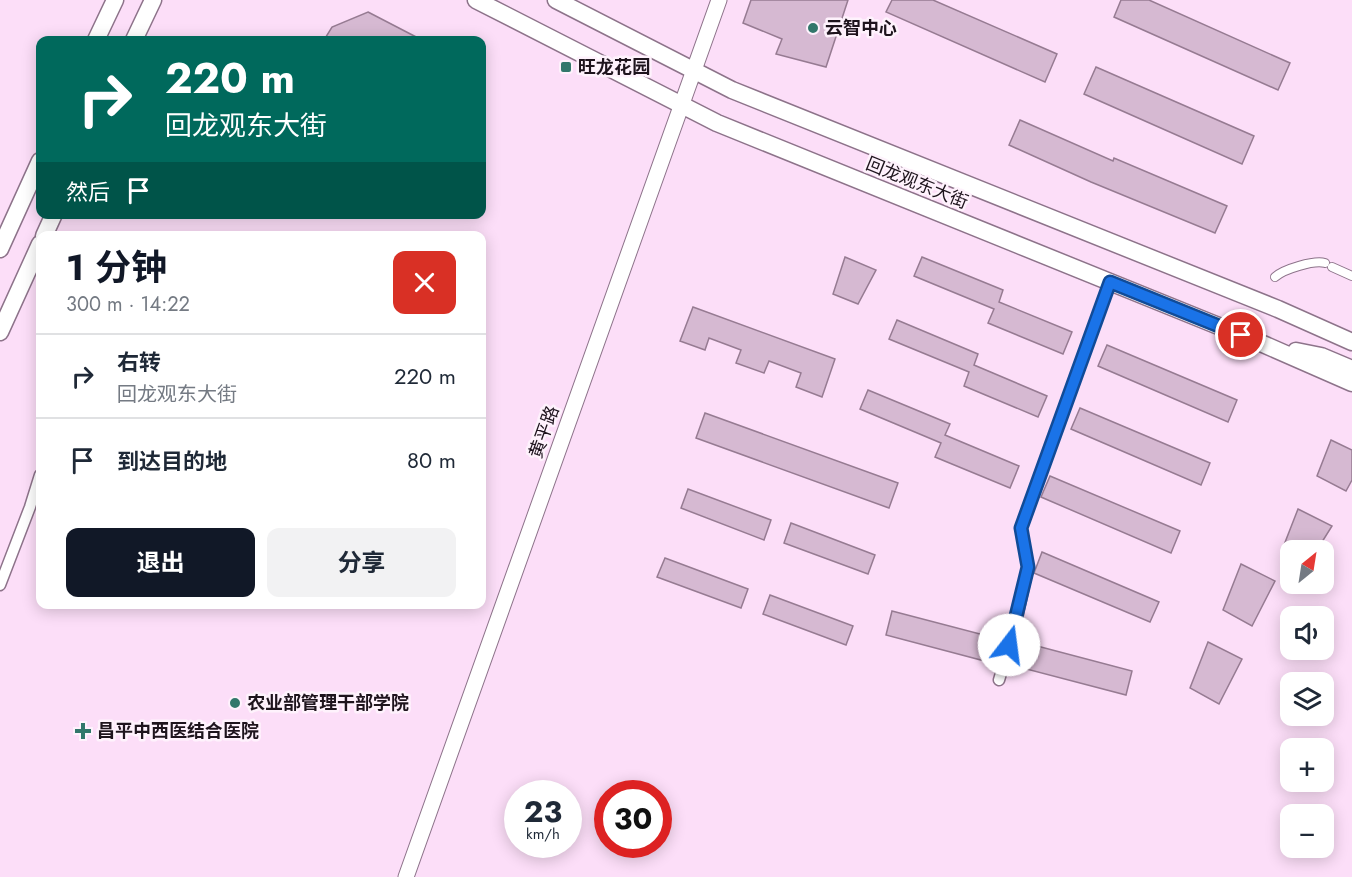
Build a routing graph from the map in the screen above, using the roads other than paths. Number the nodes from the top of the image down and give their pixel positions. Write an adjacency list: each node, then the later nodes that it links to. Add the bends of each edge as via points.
1 (115, 0): 6 (main road)
2 (153, 0): 7 (main road)
3 (476, 0): 9 (main road, 回龙观东大街)
4 (556, 0): 8 (main road, 回龙观东大街)
5 (720, 0): 8 (main road, 黄平路)
6 (98, 36)
7 (136, 36)
8 (694, 71): 9 (main road, 黄平路); 17 (main road, 回龙观东大街, via 732,90)
9 (682, 106): 15 (main road, 回龙观东大街); 24 (main road, 黄平路)
10 (36, 170): 11 (main road)
11 (0, 249)
12 (36, 253): 16 (main road)
13 (1352, 276): 14 (street, via 1313,262)
14 (1275, 277)
15 (1110, 282): 18 (main road, 回龙观东大街); 23 (street, via 1021,528 1028,567)
16 (0, 332)
17 (1352, 342)
18 (1263, 344): 19 (main road, via 1321,356); 20 (main road, 回龙观东大街)
19 (1352, 369)
20 (1352, 383)
21 (36, 488): 22 (street)
22 (0, 585)
23 (999, 680)
24 (406, 877)

